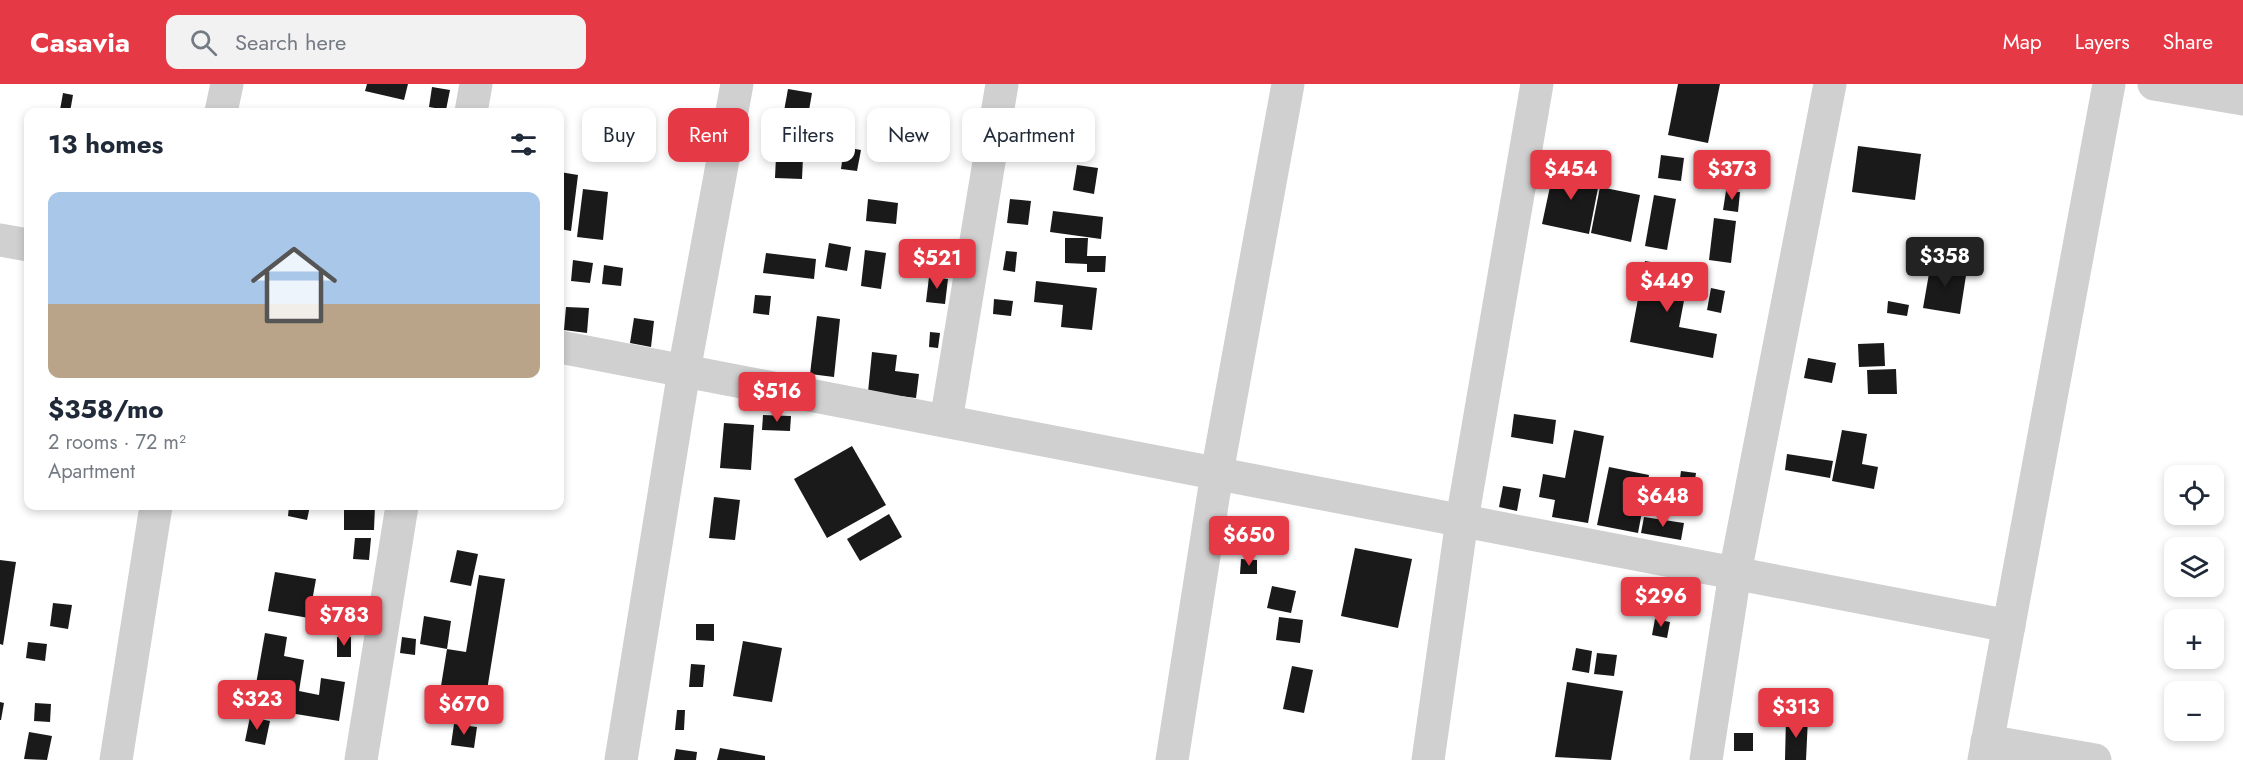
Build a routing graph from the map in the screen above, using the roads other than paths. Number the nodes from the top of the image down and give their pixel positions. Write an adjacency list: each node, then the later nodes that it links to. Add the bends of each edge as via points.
1 (226, 84): 11 (street)
2 (476, 84): 12 (street)
3 (737, 84): 16 (street)
4 (1002, 84): 17 (street)
5 (1288, 84): 18 (street)
6 (1537, 84): 21 (street)
7 (1830, 84): 22 (street)
8 (2109, 84): 23 (street)
9 (2154, 84): 10 (street)
10 (2243, 99)
11 (222, 108)
12 (472, 108)
13 (0, 240): 14 (street)
14 (24, 244)
15 (564, 348): 16 (street)
16 (684, 371): 17 (street); 27 (street)
17 (946, 422): 18 (street)
18 (1217, 473): 21 (street); 28 (street)
19 (155, 510): 25 (street)
20 (401, 510): 26 (street)
21 (1462, 520): 22 (street); 29 (street)
22 (1736, 573): 23 (street); 30 (street)
23 (2009, 626): 24 (street)
24 (1986, 751): 31 (street)
25 (117, 760)
26 (361, 760)
27 (621, 760)
28 (1172, 760)
29 (1428, 760)
30 (1706, 760)
31 (2095, 760)

